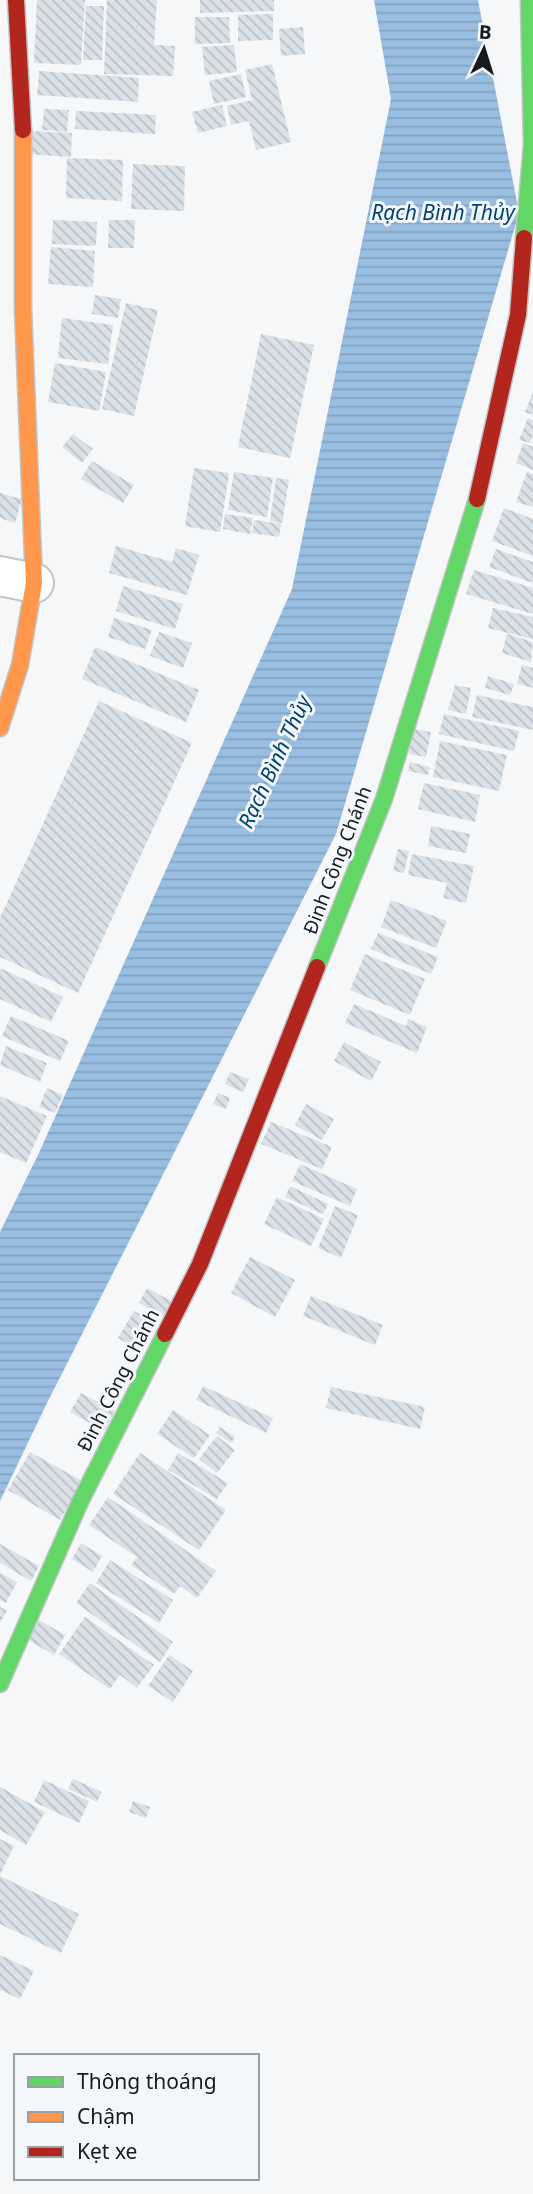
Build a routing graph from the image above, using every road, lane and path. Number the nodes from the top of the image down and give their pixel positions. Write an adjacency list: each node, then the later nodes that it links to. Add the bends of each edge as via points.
1 (16, 0): 3 (street, via 23,119)
2 (530, 14): 5 (street, Đinh Công Chánh, via 532,145 518,315 473,516 384,799 200,1264 80,1502)
3 (17, 580): 4 (street, via 20,665)
4 (0, 728)
5 (0, 1684)

